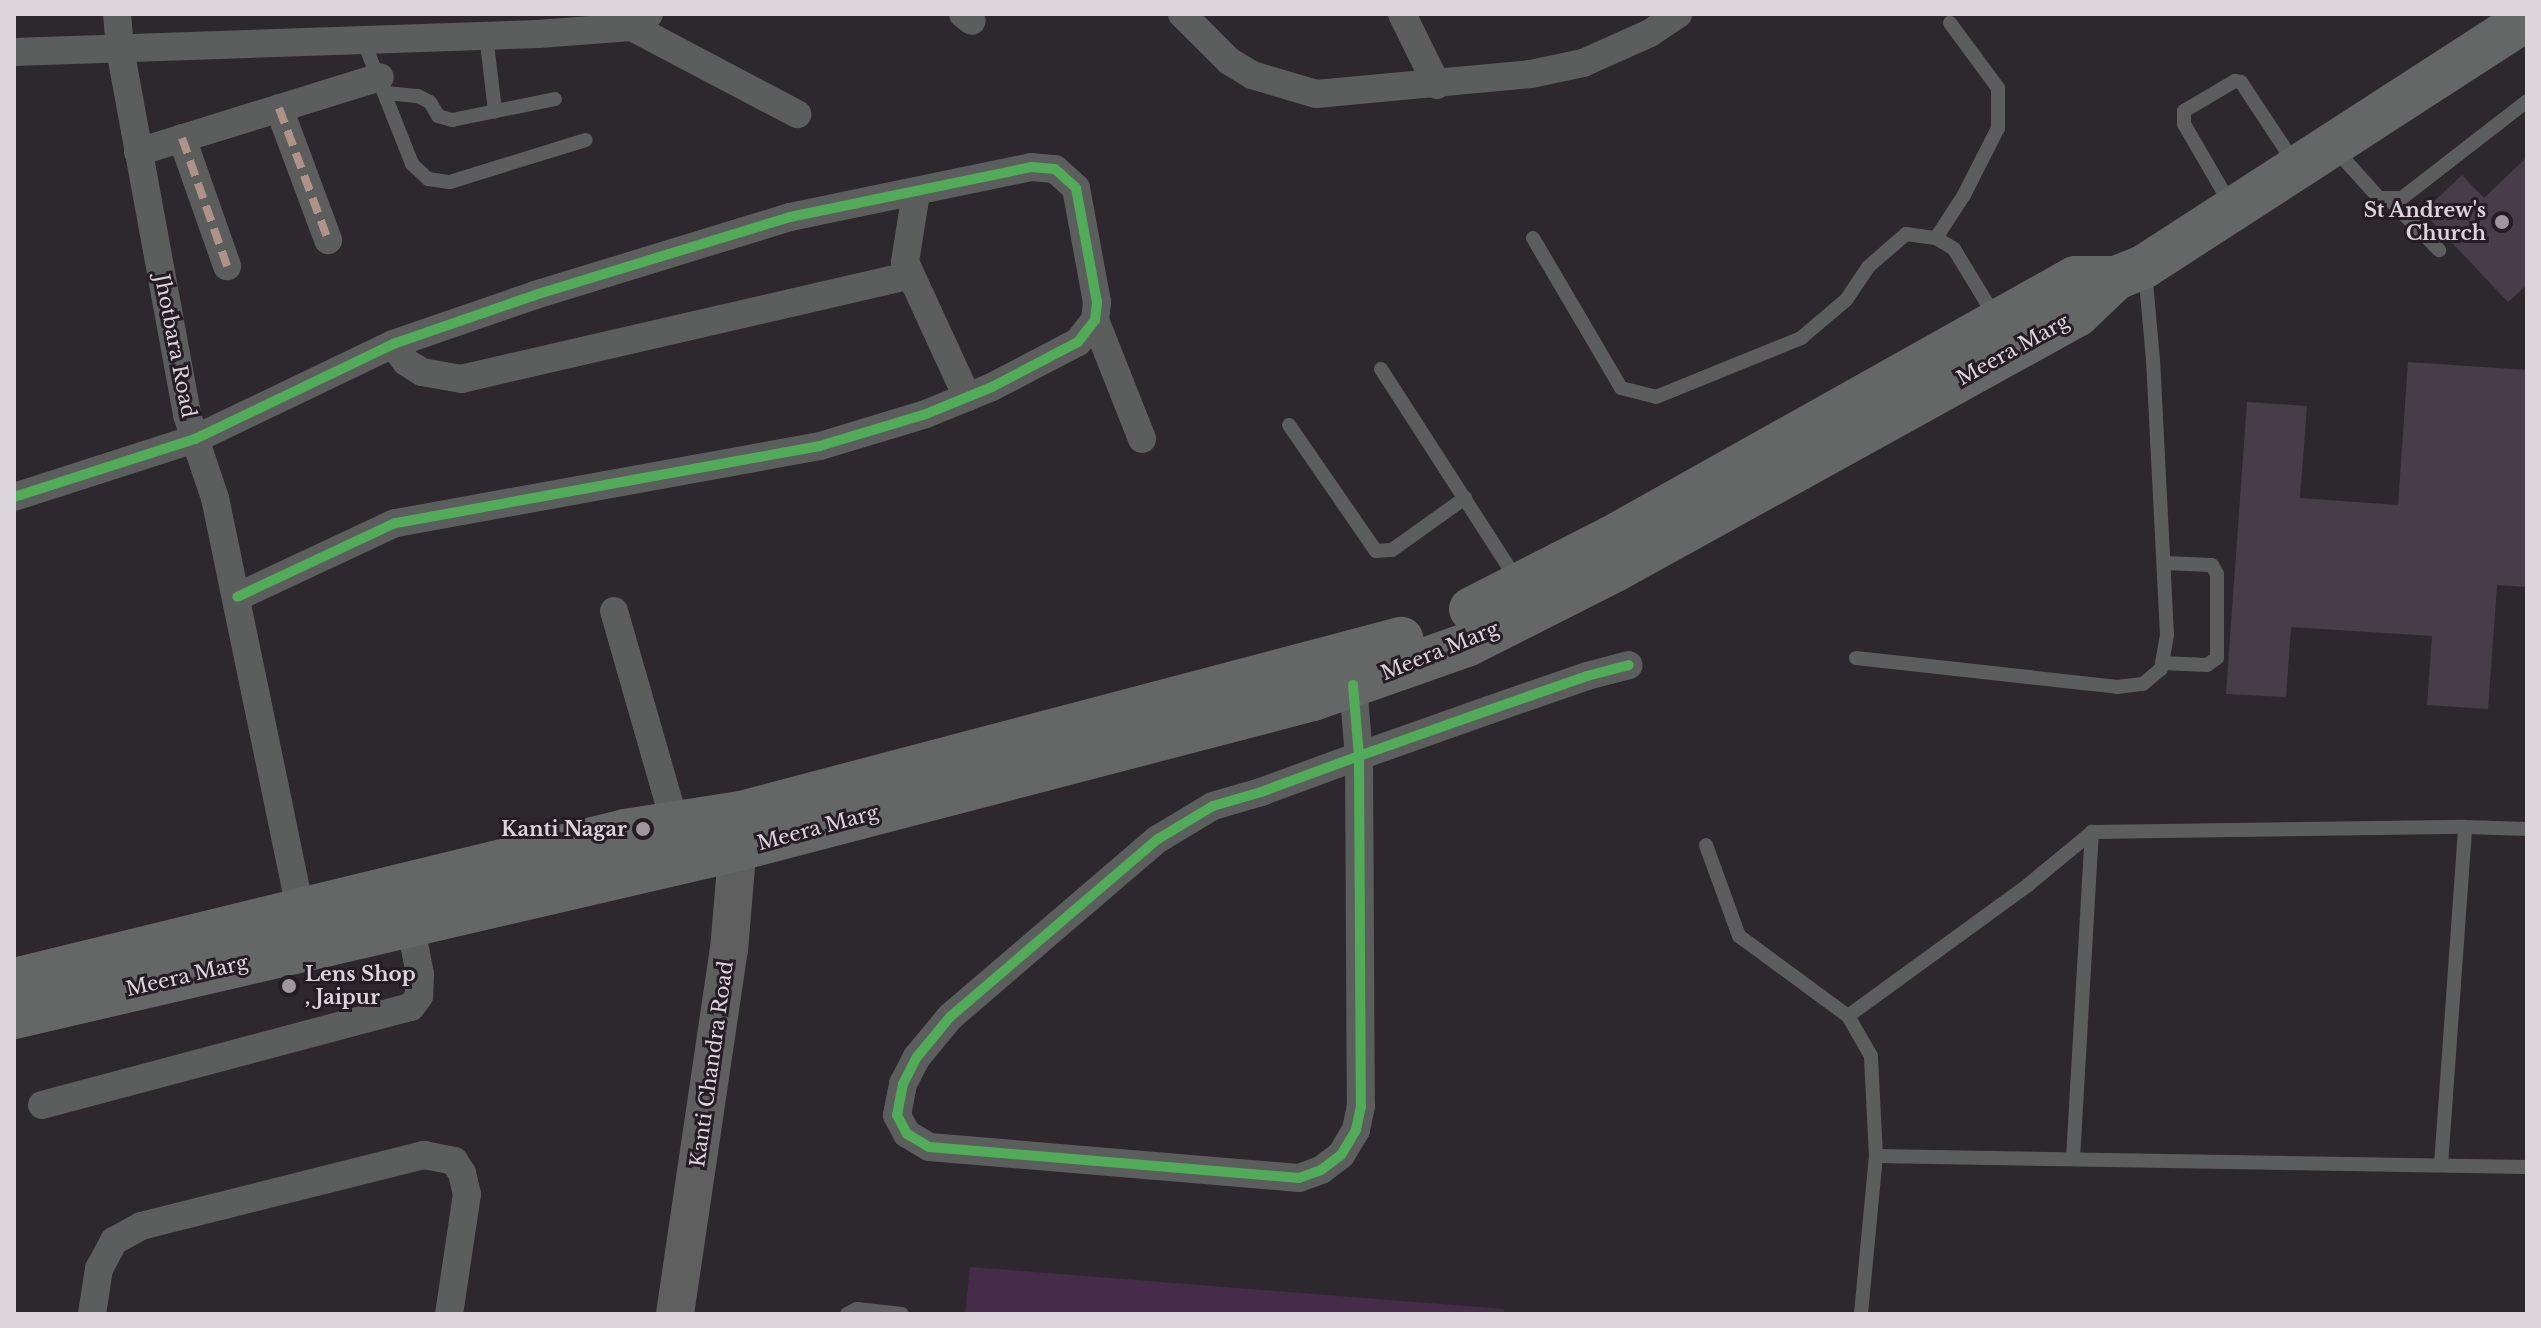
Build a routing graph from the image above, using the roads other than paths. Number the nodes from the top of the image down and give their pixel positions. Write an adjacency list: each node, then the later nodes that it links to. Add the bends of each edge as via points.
1 (117, 14): 10 (street, Jhotbara Road)
2 (1182, 14): 13 (street, via 1229,61 1252,75 1316,94)
3 (1402, 14): 13 (street)
4 (1678, 14): 13 (street, via 1650,33 1583,63)
5 (2527, 19): 22 (main road)
6 (641, 21): 8 (street); 18 (street)
7 (1950, 23): 27 (lane, via 1998,88 1998,128)
8 (486, 35): 9 (street); 17 (lane)
9 (363, 40): 10 (street); 12 (lane)
10 (120, 49): 11 (street); 21 (street, Jhotbara Road)
11 (14, 52)
12 (383, 85): 16 (street); 17 (lane, via 430,102 438,116 452,120); 20 (lane, via 412,164 428,179 450,182)
13 (1437, 85)
14 (555, 99): 17 (lane)
15 (2527, 101): 24 (lane, via 2402,198)
16 (279, 108): 19 (street); 28 (street)
17 (495, 111)
18 (797, 114)
19 (182, 138): 21 (street); 30 (street)
20 (586, 140)
21 (138, 152): 39 (street, Jhotbara Road)
22 (2314, 156): 24 (lane); 25 (main road); 25 (lane, via 2241,82 2184,111 2184,124)
23 (916, 193): 32 (street, via 905,262); 33 (street, via 1031,167 1055,169 1076,188 1097,302); 35 (street, via 790,217)
24 (2391, 201): 29 (lane)
25 (2233, 209): 31 (main road)
26 (1533, 238): 27 (lane, via 1621,388 1656,397 1801,338 1846,300 1868,267 1906,234)
27 (1936, 238): 34 (lane, via 1954,249)
28 (328, 240)
29 (2439, 250)
30 (227, 266)
31 (2130, 272): 34 (main road, Meera Marg, via 2075,278); 43 (lane); 50 (main road, Meera Marg, via 2077,315 1615,570 1469,644)
32 (910, 275): 35 (street, via 461,379 422,372); 37 (street)
33 (1095, 320): 37 (street, via 1078,342); 40 (street)
34 (1998, 321): 44 (main road, Meera Marg)
35 (393, 344): 39 (street)
36 (1381, 369): 42 (lane)
37 (967, 397): 45 (street, via 820,446 395,523)
38 (1289, 425): 42 (lane, via 1376,551 1392,550)
39 (195, 439): 41 (street); 45 (street, Jhotbara Road, via 215,498)
40 (1142, 439)
41 (14, 497)
42 (1465, 498): 44 (lane)
43 (2164, 563): 48 (lane, via 2167,635); 48 (lane, via 2212,565 2217,574 2217,658 2207,665)
44 (1519, 584): 55 (main road, Meera Marg, via 1427,631 1097,717)
45 (237, 597): 58 (street, Jhotbara Road)
46 (614, 611): 52 (street)
47 (1856, 658): 48 (lane, via 2117,687 2143,684)
48 (2162, 663)
49 (1629, 665): 51 (street)
50 (1353, 685): 51 (street); 55 (main road, Meera Marg, via 1313,699)
51 (1359, 756): 51 (street, via 1361,1106 1356,1130 1341,1155 1299,1178 929,1147 907,1134 897,1115 903,1084 917,1057 950,1017 1082,901 1158,839 1213,806)
52 (675, 824): 55 (main road, Meera Marg); 58 (main road, Meera Marg, via 625,831)
53 (2465, 827): 54 (lane); 56 (lane); 66 (lane)
54 (2527, 829)
55 (739, 831): 59 (main road, Meera Marg); 70 (street, Kanti Chandra Road, via 729,950)
56 (2092, 832): 61 (lane); 65 (lane)
57 (1706, 845): 61 (lane, via 1739,936)
58 (300, 909): 60 (main road, Meera Marg)
59 (410, 924): 62 (main road, Meera Marg); 63 (street, via 420,974 419,996 411,1007)
60 (14, 980)
61 (1848, 1016): 64 (lane, via 1871,1056)
62 (14, 1017)
63 (42, 1105)
64 (1876, 1156): 65 (lane); 73 (lane)
65 (2073, 1159): 66 (lane)
66 (2441, 1165): 67 (lane)
67 (2527, 1167)
68 (92, 1314): 69 (street, via 99,1269 114,1241 141,1226 424,1155 454,1161 467,1194)
69 (449, 1314)
70 (675, 1314)
71 (847, 1314): 72 (lane, via 857,1309)
72 (902, 1314)
73 (1861, 1314)

